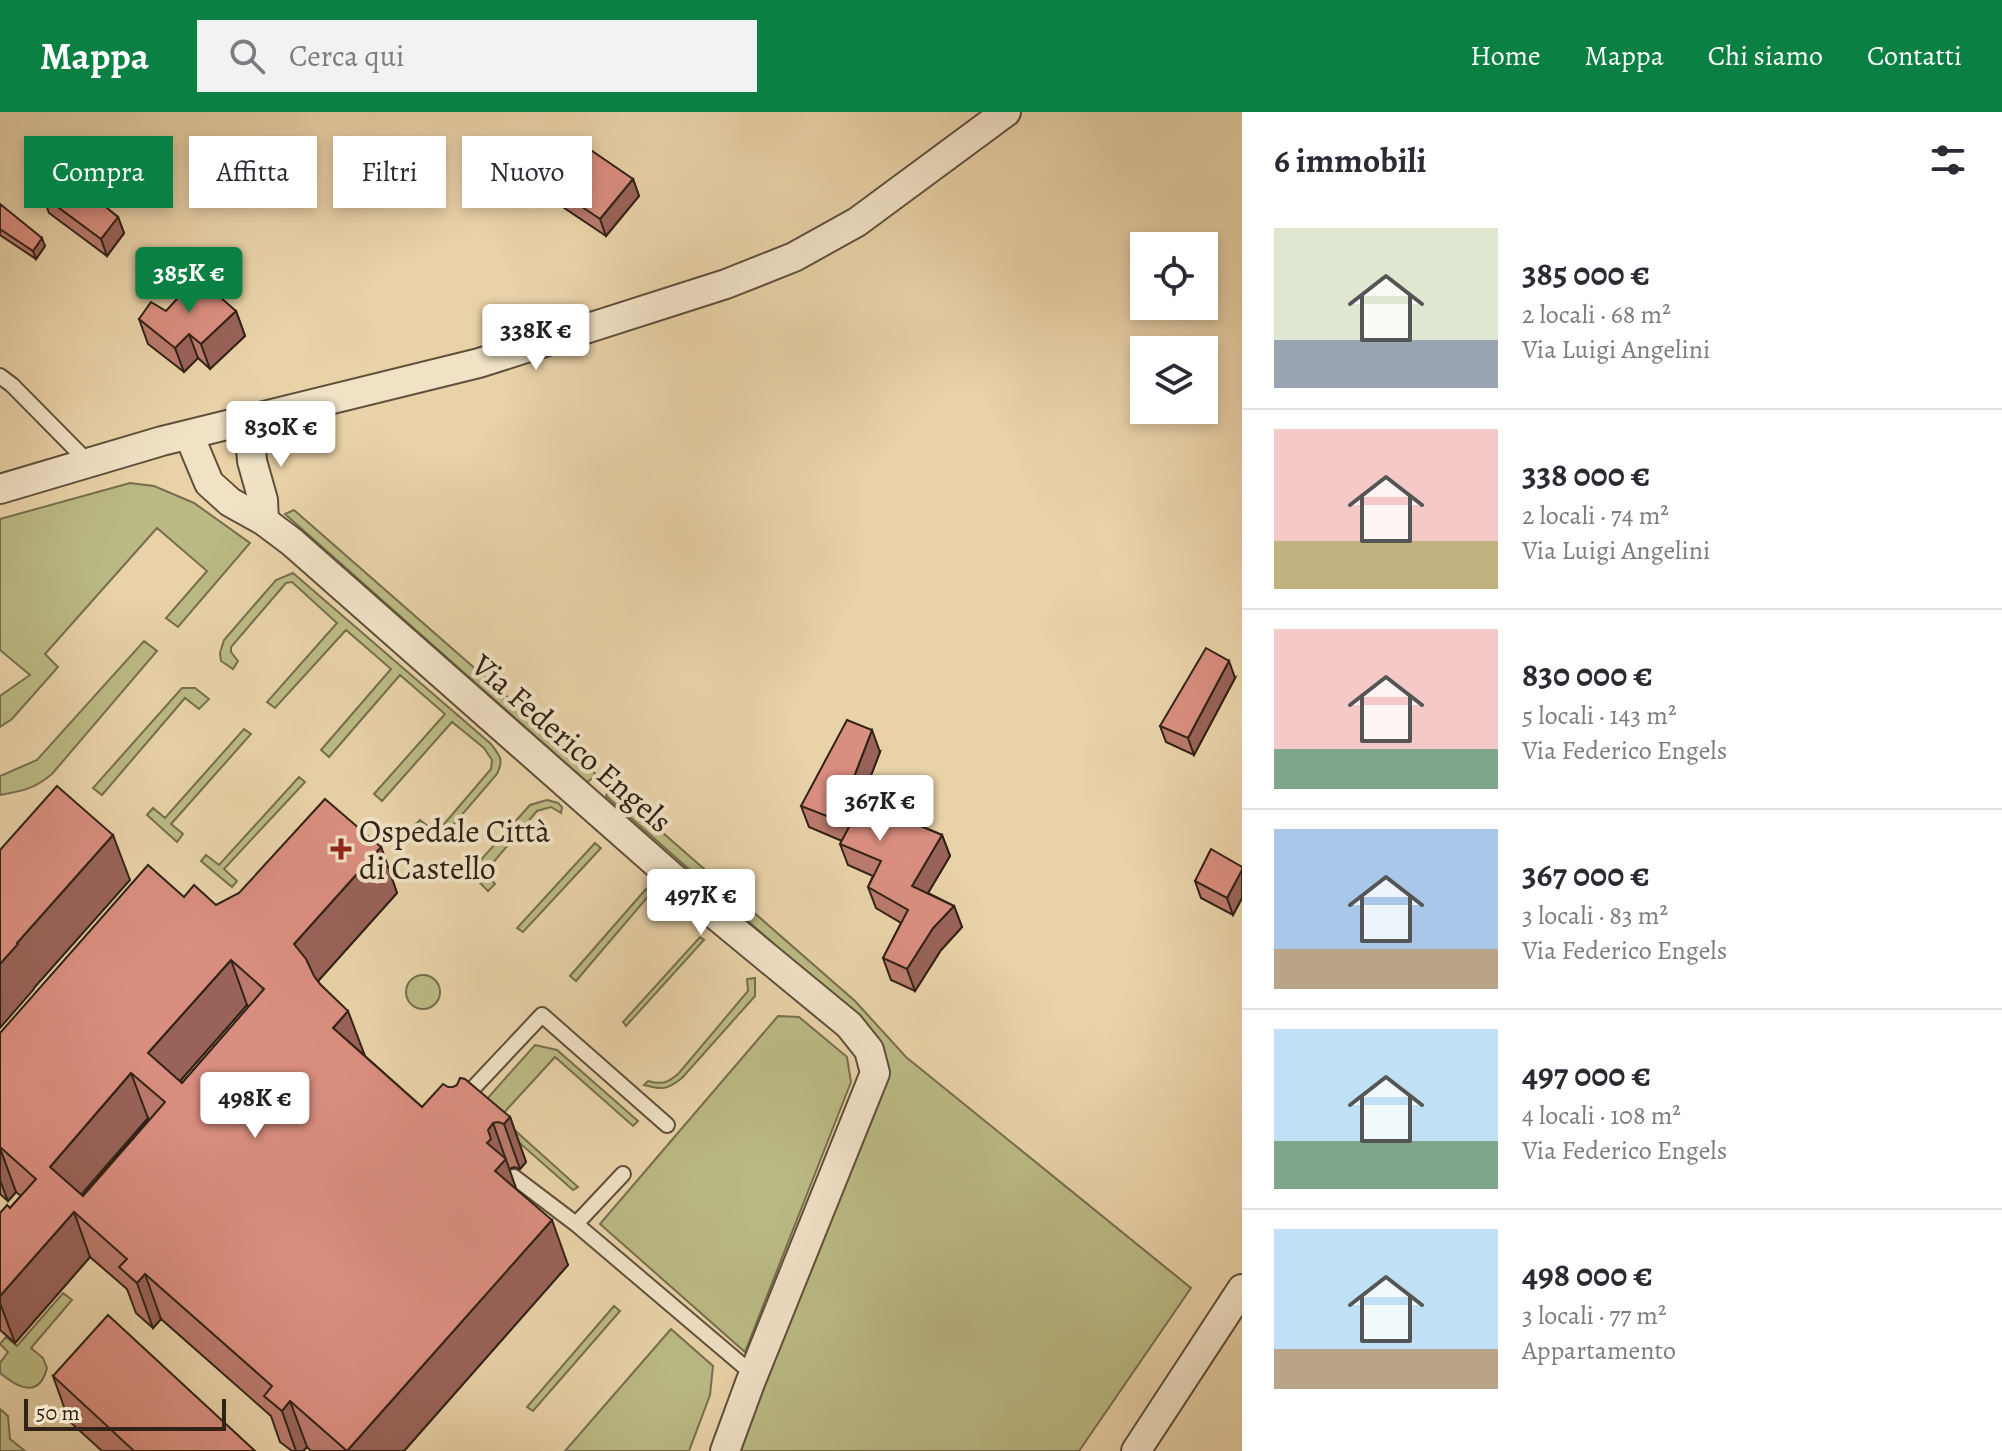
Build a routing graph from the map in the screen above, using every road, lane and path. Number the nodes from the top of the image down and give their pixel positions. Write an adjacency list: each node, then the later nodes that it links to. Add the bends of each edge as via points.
1 (1006, 112): 3 (street, via 857,222 794,257 479,363)
2 (0, 376): 5 (lane)
3 (249, 420): 4 (street); 7 (street)
4 (189, 435): 5 (street); 7 (street, Via Federico Engels, via 209,483)
5 (89, 463): 6 (street)
6 (0, 489)
7 (264, 521): 14 (street, Via Federico Engels, via 849,1025 869,1050 875,1073)
8 (465, 1112): 9 (lane, via 463,1100 542,1015)
9 (667, 1125)
10 (623, 1174): 12 (lane)
11 (514, 1177): 12 (lane)
12 (576, 1224): 14 (lane)
13 (1242, 1289): 16 (street)
14 (754, 1375): 15 (street, Via Federico Engels)
15 (725, 1451)
16 (1136, 1451)

